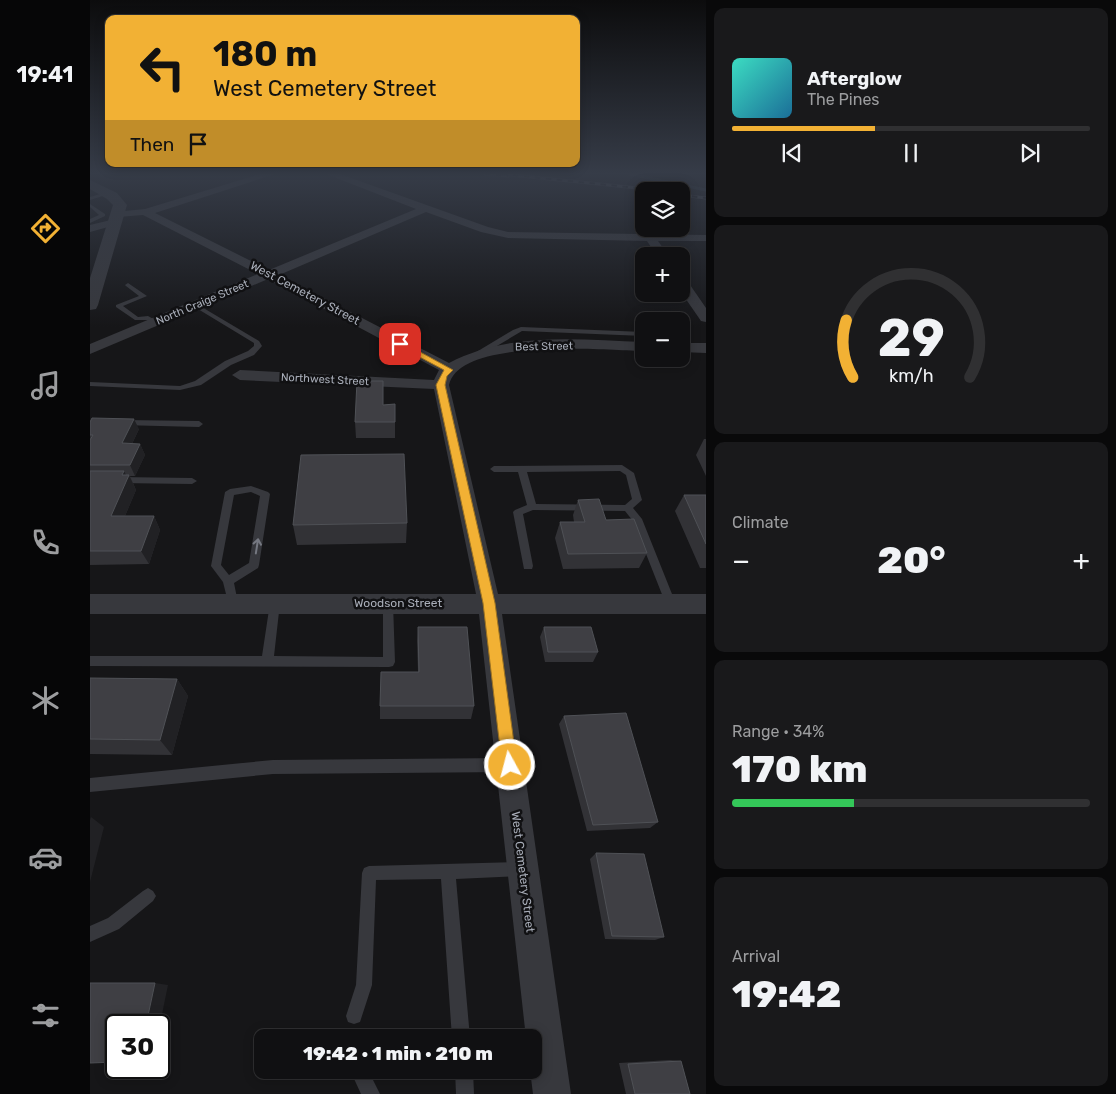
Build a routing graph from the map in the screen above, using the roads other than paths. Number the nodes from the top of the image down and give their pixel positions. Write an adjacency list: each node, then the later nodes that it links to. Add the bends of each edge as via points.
1 (110, 225): 10 (street)
2 (171, 225): 9 (street, West Cemetery Street)
3 (386, 225): 9 (street, North Craige Street)
4 (471, 225): 5 (street, via 508,235)
5 (635, 237)
6 (650, 237): 7 (street); 8 (street)
7 (706, 238)
8 (657, 247)
9 (268, 274): 15 (street, North Craige Street); 26 (street, West Cemetery Street)
10 (94, 277): 13 (street)
11 (128, 285): 14 (lane, via 144,296)
12 (690, 295): 18 (street)
13 (91, 300)
14 (129, 302): 16 (lane); 17 (lane, via 118,306 137,319)
15 (195, 305): 17 (street, North Craige Street); 27 (lane, via 257,342 258,346 190,386)
16 (138, 308)
17 (150, 318): 23 (street, North Craige Street)
18 (706, 318)
19 (635, 334): 24 (lane, via 521,329)
20 (635, 347): 24 (street, Best Street, via 520,345)
21 (690, 347): 22 (street)
22 (706, 348)
23 (90, 349)
24 (477, 354): 26 (street, Best Street)
25 (240, 374): 26 (street, Northwest Street)
26 (445, 377): 40 (street, West Cemetery Street)
27 (90, 384)
28 (110, 422): 29 (lane)
29 (199, 424)
30 (494, 469): 31 (lane)
31 (522, 469): 34 (lane); 35 (lane, via 622,468 630,474 637,500)
32 (109, 480): 33 (lane)
33 (192, 480)
34 (532, 507): 35 (lane); 36 (lane, via 518,512)
35 (628, 508): 43 (lane, via 637,519)
36 (528, 566)
37 (228, 581): 37 (lane, one-way to 37, via 254,565 265,494 252,489 230,492 216,566); 42 (lane)
38 (275, 603): 39 (street, Woodson Street); 42 (street, Woodson Street); 46 (lane)
39 (388, 603): 40 (street, Woodson Street); 46 (lane, via 389,662)
40 (489, 603): 43 (street, Woodson Street); 47 (street, West Cemetery Street)
41 (90, 604): 42 (street, Woodson Street)
42 (233, 604)
43 (671, 604): 44 (street, Woodson Street)
44 (706, 604)
45 (90, 662): 46 (lane)
46 (266, 662)
47 (510, 765): 48 (lane, via 273,767); 49 (street, West Cemetery Street)
48 (90, 785)
49 (523, 869): 50 (lane); 59 (street, West Cemetery Street)
50 (448, 872): 53 (lane, via 369,873 364,985); 54 (lane)
51 (148, 896): 52 (lane, via 120,920)
52 (90, 934)
53 (354, 1016)
54 (460, 1029)
55 (364, 1079): 57 (lane)
56 (464, 1079): 58 (lane)
57 (371, 1094)
58 (465, 1094)
59 (552, 1094)

